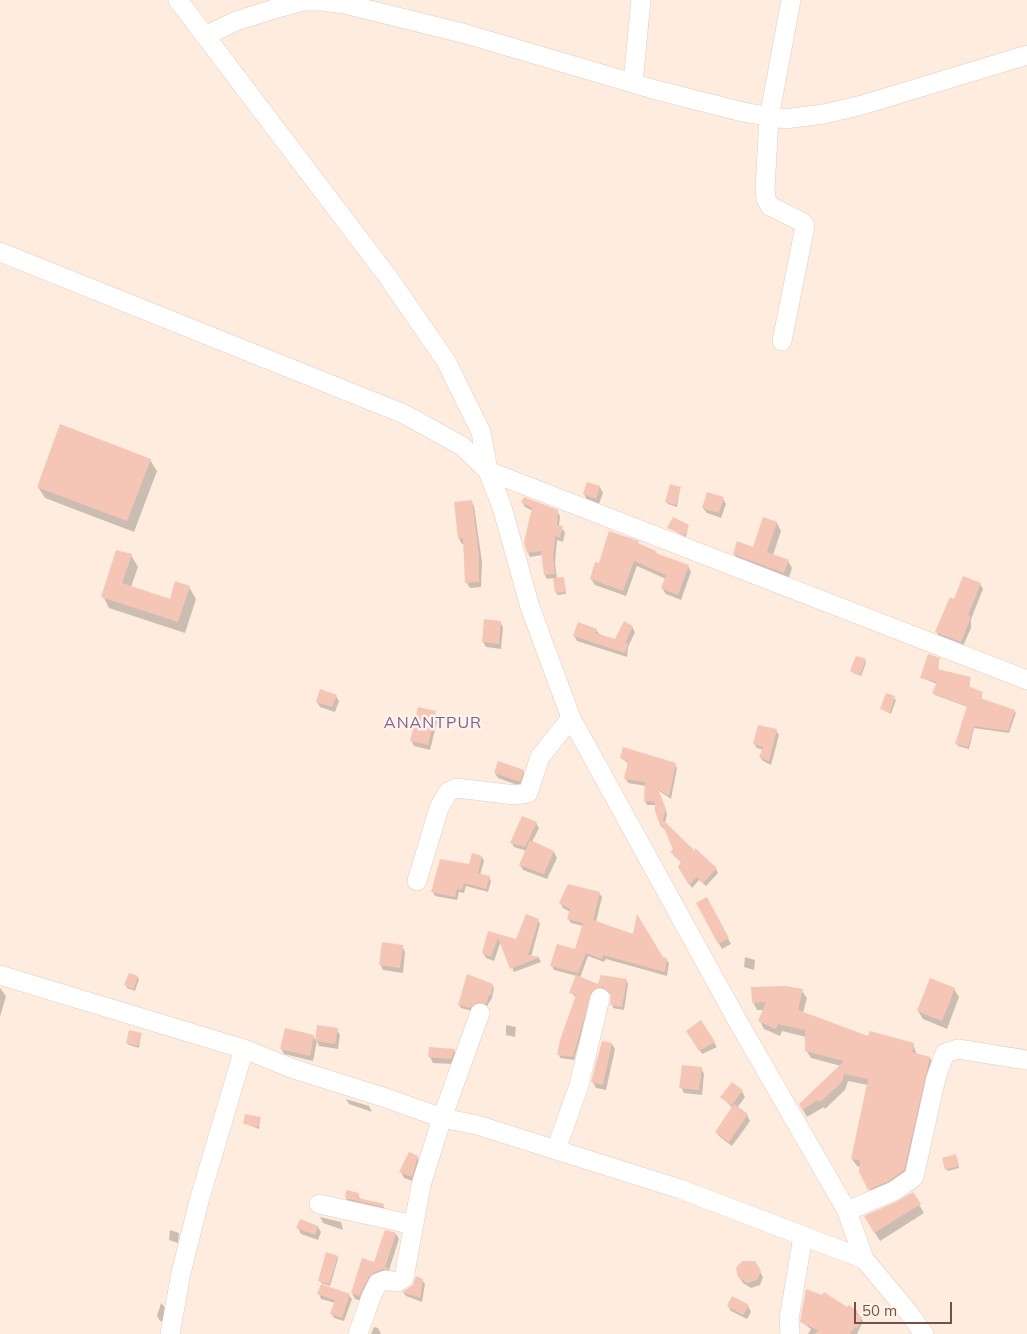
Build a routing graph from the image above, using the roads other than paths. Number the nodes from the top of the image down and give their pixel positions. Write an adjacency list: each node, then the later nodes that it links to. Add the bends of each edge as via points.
1 (178, 0): 4 (street)
2 (641, 0): 6 (street)
3 (791, 0): 7 (street)
4 (205, 36): 6 (street, via 236,21 280,7 303,1 322,1 466,34); 10 (street, via 388,277 446,361 481,432)
5 (1027, 55): 7 (street, via 824,114)
6 (633, 83): 7 (street)
7 (769, 118): 9 (street, via 766,199 777,211 805,226)
8 (0, 252): 10 (street, via 404,414 462,446)
9 (782, 341)
10 (488, 471): 11 (street); 12 (street, via 502,507 530,607)
11 (1027, 680)
12 (570, 718): 13 (street, via 540,757 528,793 515,795 457,788 448,792 439,808); 22 (street, via 737,1020)
13 (417, 881)
14 (0, 975): 17 (street)
15 (600, 998): 20 (street, via 579,1085)
16 (480, 1013): 19 (street)
17 (244, 1049): 19 (street); 26 (street, via 199,1201)
18 (1027, 1060): 22 (street, via 958,1049 945,1053 936,1078 914,1177 894,1191)
19 (442, 1118): 20 (street, via 477,1125); 23 (street, via 421,1185)
20 (556, 1150): 24 (street, via 680,1189)
21 (319, 1204): 23 (street)
22 (847, 1210): 25 (street)
23 (414, 1225): 27 (street, via 404,1278 397,1282 386,1280 378,1283)
24 (803, 1236): 25 (street); 28 (street, via 789,1319)
25 (864, 1259): 29 (street)
26 (170, 1334)
27 (358, 1334)
28 (790, 1334)
29 (924, 1334)

